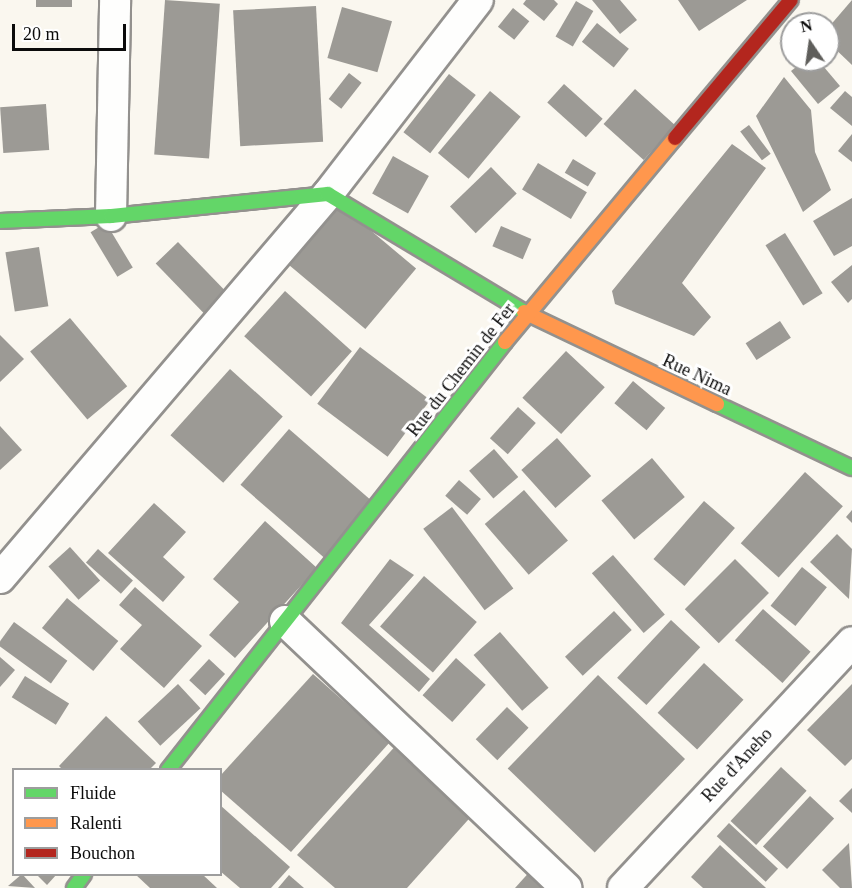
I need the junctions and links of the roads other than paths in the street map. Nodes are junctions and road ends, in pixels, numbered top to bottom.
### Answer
1 (115, 0) edge
2 (478, 0) edge
3 (791, 0) edge
4 (328, 194) junction
5 (111, 216) junction
6 (0, 221) edge
7 (527, 314) junction
8 (852, 468) edge
9 (0, 578) edge
10 (285, 621) junction
11 (852, 642) edge
12 (170, 768) edge
13 (566, 888) edge
14 (623, 888) edge

1 - 5 street
2 - 4 street
3 - 7 street, Rue du Chemin de Fer
4 - 5 street
4 - 7 street, Rue Nima
4 - 9 street
5 - 6 street
7 - 8 street, Rue Nima
7 - 10 street, Rue du Chemin de Fer
10 - 12 street, Rue du Chemin de Fer
10 - 13 street
11 - 14 street, Rue d'Aneho

